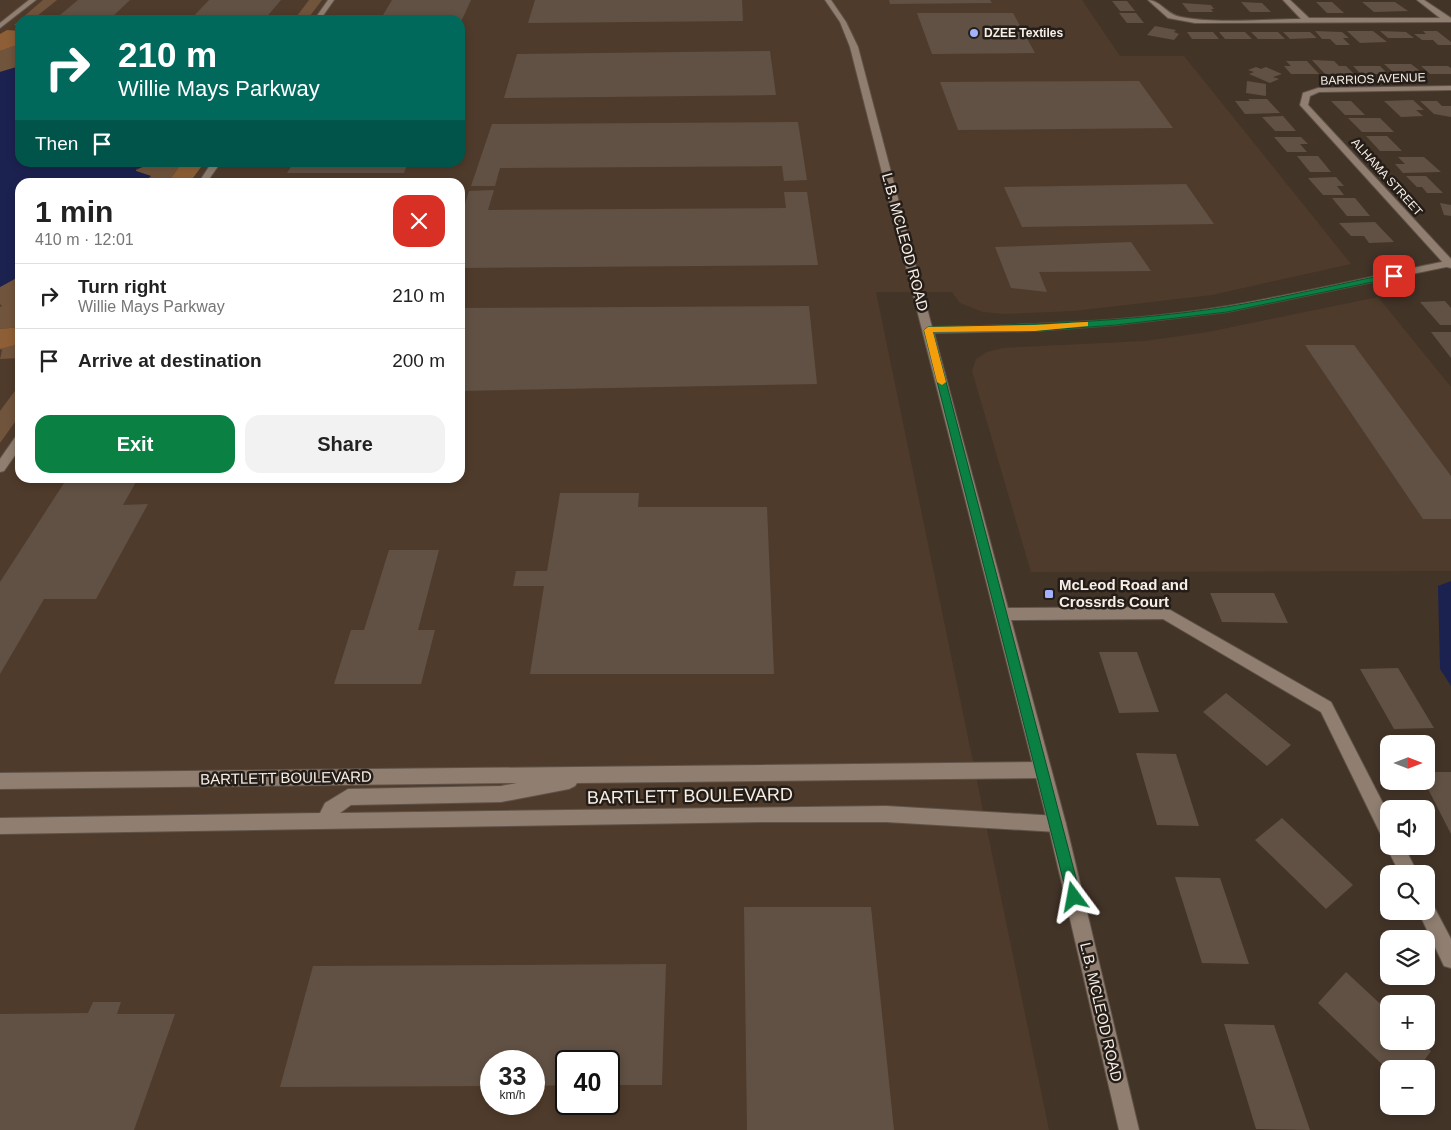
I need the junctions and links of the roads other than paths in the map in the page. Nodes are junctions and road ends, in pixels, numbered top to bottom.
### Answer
1 (34, 0) edge
2 (331, 0) edge
3 (828, 0) edge
4 (1151, 0) edge
5 (1286, 0) edge
6 (1420, 0) edge
7 (320, 15) edge
8 (1307, 20) junction
9 (1450, 21) edge
10 (0, 26) edge
11 (1451, 88) edge
12 (1304, 105) joint
13 (214, 167) edge
14 (206, 178) edge
15 (1451, 264) edge
16 (928, 330) junction
17 (15, 446) edge
18 (0, 468) edge
19 (1002, 614) junction
20 (1042, 770) junction
21 (602, 774) junction
22 (0, 781) edge
23 (1380, 815) edge
24 (324, 822) junction
25 (1057, 824) junction
26 (0, 826) edge
27 (1432, 920) edge
28 (1451, 959) edge
29 (1129, 1130) edge

1 - 10 street
2 - 7 street
3 - 16 street, L.B. MCLEOD ROAD
4 - 8 street
5 - 8 street
6 - 9 street
8 - 9 street
11 - 12 street, BARRIOS AVENUE
12 - 15 street, ALHAMA STREET
13 - 14 street
15 - 16 street
16 - 19 street, L.B. MCLEOD ROAD
17 - 18 street
19 - 20 street, L.B. MCLEOD ROAD
19 - 23 street
20 - 21 street, BARTLETT BOULEVARD
20 - 25 street, L.B. MCLEOD ROAD
21 - 22 street, BARTLETT BOULEVARD
21 - 24 street, BARTLETT BOULEVARD
24 - 25 street, BARTLETT BOULEVARD
24 - 26 street, BARTLETT BOULEVARD
25 - 29 street, L.B. MCLEOD ROAD
27 - 28 street

